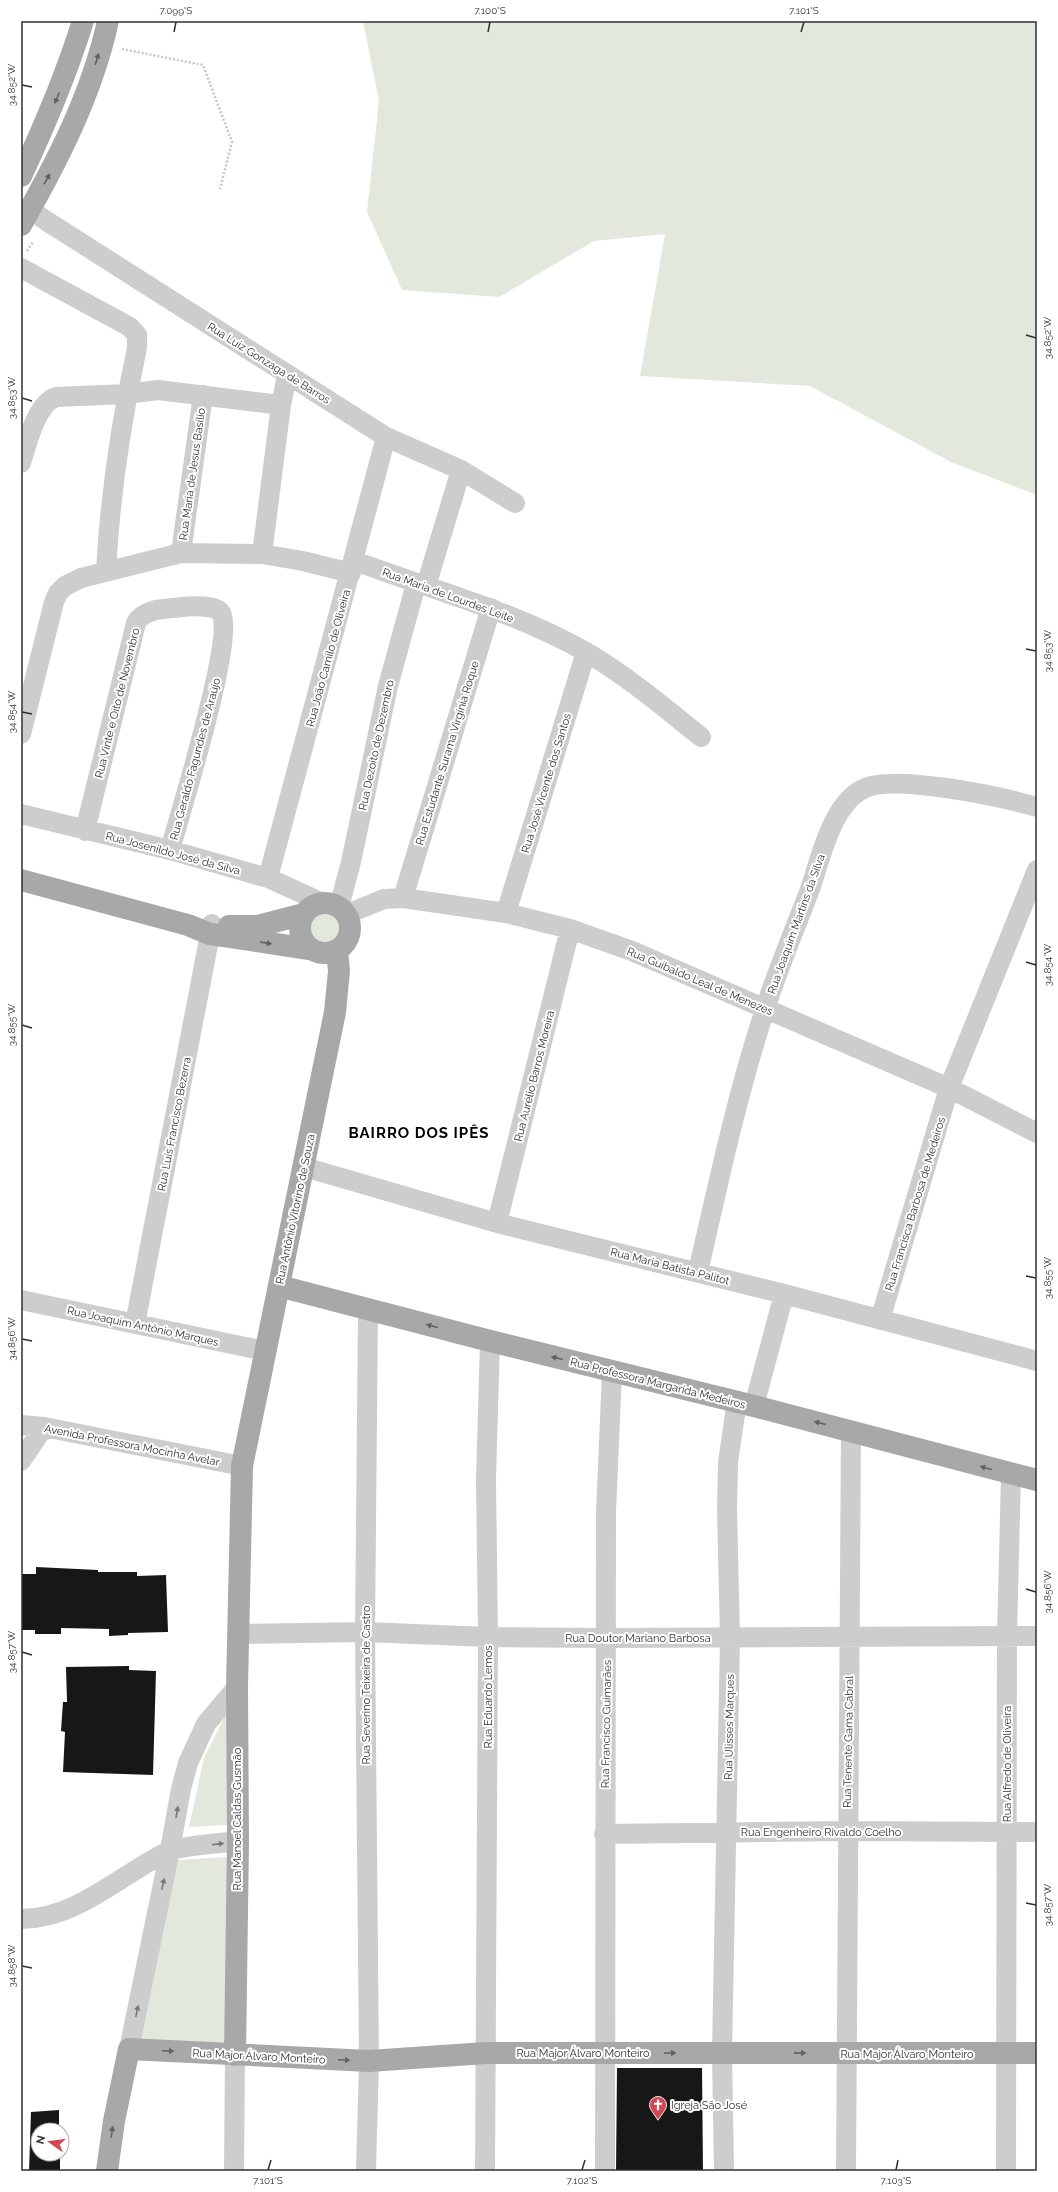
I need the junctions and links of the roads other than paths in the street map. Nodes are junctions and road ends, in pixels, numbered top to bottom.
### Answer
1 (83, 21) edge
2 (108, 21) edge
3 (21, 176) edge
4 (26, 217) edge
5 (21, 268) edge
6 (288, 376) junction
7 (126, 394) junction
8 (203, 395) junction
9 (281, 405) junction
10 (386, 437) junction
11 (21, 463) edge
12 (461, 470) junction
13 (516, 503) dead end
14 (181, 553) junction
15 (262, 554) junction
16 (353, 567) junction
17 (106, 571) junction
18 (421, 585) junction
19 (491, 608) junction
20 (586, 652) junction
21 (219, 667) joint
22 (21, 734) edge
23 (701, 737) dead end
24 (1037, 807) edge
25 (21, 814) edge
26 (85, 831) junction
27 (170, 850) junction
28 (1037, 870) edge
29 (268, 878) junction
30 (21, 880) edge
31 (403, 898) junction
32 (328, 909) junction
33 (506, 913) junction
34 (211, 929) junction
35 (570, 929) junction
36 (310, 949) junction
37 (337, 951) junction
38 (765, 1009) junction
39 (949, 1088) junction
40 (1037, 1133) edge
41 (304, 1167) junction
42 (497, 1223) junction
43 (698, 1272) junction
44 (279, 1286) junction
45 (784, 1294) junction
46 (21, 1300) edge
47 (368, 1309) junction
48 (880, 1320) junction
49 (135, 1324) junction
50 (490, 1341) junction
51 (265, 1351) junction
52 (1037, 1361) edge
53 (612, 1372) junction
54 (745, 1404) junction
55 (21, 1425) edge
56 (44, 1427) junction
57 (851, 1431) junction
58 (21, 1462) edge
59 (242, 1466) junction
60 (1011, 1474) junction
61 (1037, 1480) edge
62 (365, 1632) junction
63 (239, 1634) junction
64 (1007, 1635) junction
65 (1037, 1636) edge
66 (488, 1637) junction
67 (850, 1637) junction
68 (607, 1638) junction
69 (730, 1638) junction
70 (237, 1686) junction
71 (847, 1831) junction
72 (1007, 1832) junction
73 (1037, 1832) edge
74 (728, 1833) junction
75 (604, 1834) junction
76 (238, 1842) junction
77 (170, 1850) junction
78 (21, 1919) edge
79 (129, 2049) junction
80 (486, 2052) junction
81 (606, 2053) junction
82 (722, 2053) junction
83 (1006, 2053) junction
84 (1037, 2053) edge
85 (848, 2054) junction
86 (235, 2055) junction
87 (369, 2061) junction
88 (107, 2171) edge
89 (234, 2171) edge
90 (366, 2171) edge
91 (485, 2171) edge
92 (605, 2171) edge
93 (724, 2171) edge
94 (846, 2171) edge
95 (1006, 2171) edge

1 -> 3 main road
4 -> 2 main road
4 - 6 street, Rua Luiz Gonzaga de Barros
5 - 7 street
6 - 9 street
6 - 10 street, Rua Luiz Gonzaga de Barros
7 - 8 street
7 - 11 street
7 - 17 street
8 - 9 street
8 - 14 street, Rua Maria de Jesus Basílio
9 - 15 street
10 - 12 street, Rua Luiz Gonzaga de Barros
10 - 16 street, Rua João Camilo de Oliveira
12 - 13 street, Rua Luiz Gonzaga de Barros
12 - 18 street, Rua Dezoito de Dezembro
14 - 15 street, Rua Maria de Lourdes Leite
14 - 17 street, Rua Maria de Lourdes Leite
15 - 16 street, Rua Maria de Lourdes Leite
16 - 18 street, Rua Maria de Lourdes Leite
16 - 29 street, Rua João Camilo de Oliveira
17 - 22 street, Rua Maria de Lourdes Leite
18 - 19 street, Rua Maria de Lourdes Leite
18 - 32 street, Rua Dezoito de Dezembro
19 - 20 street, Rua Maria de Lourdes Leite
19 - 31 street, Rua Estudante Surama Virgínia Roque
20 - 23 street, Rua Maria de Lourdes Leite
20 - 33 street, Rua José Vicente dos Santos
21 - 26 street, Rua Vinte e Oito de Novembro
21 - 27 street, Rua Geraldo Fagundes de Araújo
24 - 38 street, Rua Joaquim Martins da Silva
25 - 26 street, Rua Josenildo José da Silva
26 - 27 street, Rua Josenildo José da Silva
27 - 29 street, Rua Josenildo José da Silva
28 - 39 street, Rua Francisca Barbosa de Medeiros
29 - 32 street, Rua Josenildo José da Silva
30 - 34 main road
31 - 32 street, Rua Guibaldo Leal de Menezes
31 - 33 street, Rua Guibaldo Leal de Menezes
32 - 34 main road
32 - 36 main road
32 - 37 main road
33 - 35 street, Rua Guibaldo Leal de Menezes
34 -> 36 main road
34 - 49 street, Rua Luís Francisco Bezerra
35 - 38 street, Rua Guibaldo Leal de Menezes
35 - 42 street, Rua Aurélio Barros Moreira
36 - 37 main road
37 - 41 main road, Rua Antônio Vitorino de Souza
38 - 39 street, Rua Guibaldo Leal de Menezes
38 - 43 street, Rua Joaquim Martins da Silva
39 - 40 street, Rua Guibaldo Leal de Menezes
39 - 48 street, Rua Francisca Barbosa de Medeiros
41 - 42 street, Rua Maria Batista Palitot
41 - 44 main road, Rua Antônio Vitorino de Souza
42 - 43 street, Rua Maria Batista Palitot
43 - 45 street, Rua Maria Batista Palitot
44 - 47 main road, Rua Professora Margarida Medeiros
44 - 51 main road, Rua Antônio Vitorino de Souza
45 - 48 street, Rua Maria Batista Palitot
45 - 54 street, Rua Ulisses Marques
46 - 49 street, Rua Joaquim Antônio Marques
50 -> 47 main road, Rua Professora Margarida Medeiros
47 - 62 street, Rua Severino Teixeira de Castro
48 - 52 street, Rua Maria Batista Palitot
49 - 51 street, Rua Joaquim Antônio Marques
53 -> 50 main road, Rua Professora Margarida Medeiros
50 - 66 street, Rua Eduardo Lemos
51 - 59 main road, Rua Antônio Vitorino de Souza
53 - 54 main road, Rua Professora Margarida Medeiros
53 - 68 street, Rua Francisco Guimarães
57 -> 54 main road, Rua Professora Margarida Medeiros
54 - 69 street, Rua Ulisses Marques
55 - 56 street, Avenida Professora Mocinha Avelar
56 - 58 street
56 - 59 street, Avenida Professora Mocinha Avelar
60 -> 57 main road, Rua Professora Margarida Medeiros
57 - 67 street, Rua Tenente Gama Cabral
59 - 63 main road, Rua Manoel Caldas Gusmão
60 - 61 main road, Rua Professora Margarida Medeiros
60 - 64 street, Rua Alfredo de Oliveira
62 - 63 street, Rua Doutor Mariano Barbosa
62 - 66 street, Rua Doutor Mariano Barbosa
62 - 87 street, Rua Severino Teixeira de Castro
63 - 70 main road, Rua Manoel Caldas Gusmão
64 - 65 street, Rua Doutor Mariano Barbosa
64 - 67 street, Rua Doutor Mariano Barbosa
64 - 72 street, Rua Alfredo de Oliveira
66 - 68 street, Rua Doutor Mariano Barbosa
66 - 80 street, Rua Eduardo Lemos
67 - 69 street, Rua Doutor Mariano Barbosa
67 - 71 street, Rua Tenente Gama Cabral
68 - 69 street, Rua Doutor Mariano Barbosa
68 - 75 street, Rua Francisco Guimarães
69 - 74 street, Rua Ulisses Marques
70 - 76 main road, Rua Manoel Caldas Gusmão
77 -> 70 street
71 - 72 street, Rua Engenheiro Rivaldo Coelho
71 - 74 street, Rua Engenheiro Rivaldo Coelho
71 - 85 street, Rua Tenente Gama Cabral
72 - 73 street, Rua Engenheiro Rivaldo Coelho
72 - 83 street, Rua Alfredo de Oliveira
74 - 75 street, Rua Engenheiro Rivaldo Coelho
74 - 82 street, Rua Ulisses Marques
75 - 81 street, Rua Francisco Guimarães
77 -> 76 street
76 - 86 main road, Rua Manoel Caldas Gusmão
77 - 78 street
79 -> 77 street
79 -> 86 main road, Rua Major Álvaro Monteiro
88 -> 79 main road
80 - 81 main road, Rua Major Álvaro Monteiro
80 - 87 main road, Rua Major Álvaro Monteiro
80 - 91 street, Rua Eduardo Lemos
81 -> 82 main road, Rua Major Álvaro Monteiro
81 - 92 street, Rua Francisco Guimarães
82 -> 85 main road, Rua Major Álvaro Monteiro
82 - 93 street, Rua Ulisses Marques
83 - 84 main road, Rua Major Álvaro Monteiro
83 - 85 main road, Rua Major Álvaro Monteiro
83 - 95 street, Rua Alfredo de Oliveira
85 - 94 street, Rua Tenente Gama Cabral
86 -> 87 main road, Rua Major Álvaro Monteiro
86 - 89 street, Rua Manoel Caldas Gusmão
87 - 90 street, Rua Severino Teixeira de Castro

